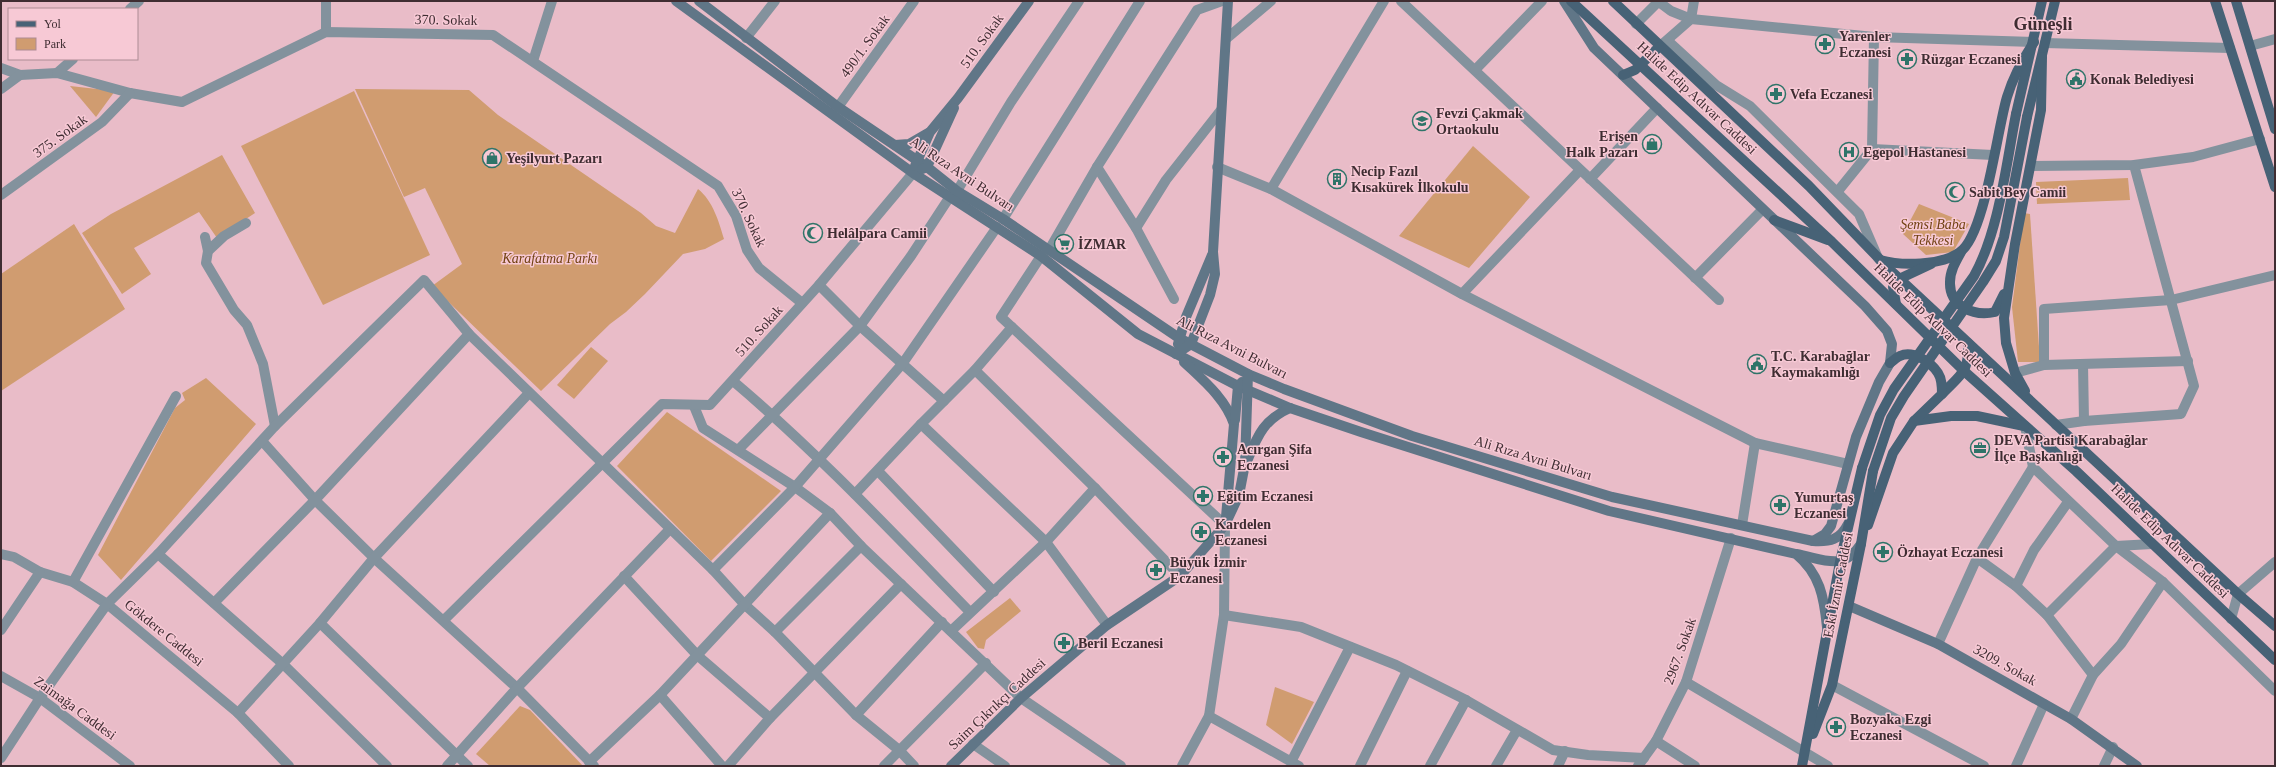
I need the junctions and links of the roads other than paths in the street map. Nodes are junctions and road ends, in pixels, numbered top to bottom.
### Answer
1 (139, 1) edge
2 (326, 1) edge
3 (552, 1) edge
4 (676, 1) edge
5 (699, 1) edge
6 (775, 1) edge
7 (914, 1) edge
8 (1029, 1) edge
9 (1079, 1) edge
10 (1140, 1) edge
11 (1222, 1) edge
12 (1228, 1) edge
13 (1272, 1) edge
14 (1384, 1) edge
15 (1401, 1) edge
16 (1542, 1) edge
17 (1564, 1) edge
18 (1571, 1) edge
19 (1613, 1) edge
20 (1659, 1) edge
21 (1694, 1) edge
22 (2042, 1) edge
23 (2055, 1) edge
24 (2215, 1) edge
25 (2236, 1) edge
26 (131, 8) edge
27 (1691, 19) junction
28 (1636, 24) junction
29 (326, 32) junction
30 (1874, 37) junction
31 (746, 38) junction
32 (1226, 39) junction
33 (2275, 39) edge
34 (2034, 42) junction
35 (2045, 43) junction
36 (1664, 44) junction
37 (2250, 46) junction
38 (2230, 48) junction
39 (2042, 57) junction
40 (72, 60) edge
41 (533, 61) junction
42 (1641, 65) junction
43 (1, 68) edge
44 (1475, 70) junction
45 (57, 73) junction
46 (20, 75) junction
47 (1623, 75) junction
48 (1, 89) edge
49 (130, 92) junction
50 (958, 98) junction
51 (838, 107) junction
52 (1657, 108) junction
53 (1221, 110) junction
54 (2273, 114) edge
55 (2275, 128) edge
56 (930, 132) junction
57 (2260, 139) junction
58 (895, 145) junction
59 (1872, 149) junction
60 (1993, 155) junction
61 (916, 160) junction
62 (2134, 165) junction
63 (2031, 166) junction
64 (927, 167) junction
65 (1097, 167) junction
66 (1218, 168) junction
67 (1580, 170) junction
68 (913, 173) junction
69 (1590, 179) junction
70 (2275, 187) edge
71 (1271, 189) junction
72 (957, 190) junction
73 (1838, 191) junction
74 (1, 195) edge
75 (949, 198) junction
76 (1762, 210) junction
77 (1774, 220) junction
78 (246, 223) dead end
79 (1000, 223) junction
80 (1136, 228) junction
81 (205, 238) dead end
82 (1832, 242) junction
83 (208, 251) junction
84 (1213, 252) junction
85 (1960, 252) junction
86 (1045, 253) junction
87 (1878, 259) junction
88 (1939, 262) junction
89 (2275, 275) edge
90 (1695, 278) junction
91 (1899, 279) junction
92 (2010, 281) junction
93 (819, 285) junction
94 (1462, 294) junction
95 (1174, 299) dead end
96 (1719, 300) dead end
97 (2171, 300) junction
98 (802, 304) junction
99 (1896, 304) junction
100 (860, 326) junction
101 (1012, 327) junction
102 (469, 334) junction
103 (1179, 338) junction
104 (1968, 343) junction
105 (1191, 344) junction
106 (1176, 354) junction
107 (2188, 361) junction
108 (903, 363) junction
109 (1890, 363) junction
110 (2083, 364) junction
111 (2044, 365) junction
112 (975, 370) junction
113 (1964, 371) junction
114 (1248, 374) junction
115 (2015, 374) junction
116 (733, 381) junction
117 (1238, 386) junction
118 (1248, 391) junction
119 (529, 393) junction
120 (1942, 394) junction
121 (176, 396) dead end
122 (2028, 398) junction
123 (944, 401) junction
124 (694, 406) junction
125 (1290, 408) junction
126 (772, 414) junction
127 (1914, 421) junction
128 (2084, 421) junction
129 (922, 424) junction
130 (1234, 424) junction
131 (2056, 425) junction
132 (275, 426) junction
133 (2024, 426) junction
134 (263, 442) junction
135 (1755, 444) junction
136 (739, 450) junction
137 (819, 460) junction
138 (602, 461) junction
139 (1245, 464) junction
140 (1848, 464) junction
141 (2033, 467) junction
142 (878, 471) junction
143 (795, 487) junction
144 (1095, 488) junction
145 (855, 494) junction
146 (315, 500) junction
147 (2068, 502) junction
148 (830, 513) junction
149 (1849, 522) junction
150 (1225, 525) junction
151 (1742, 525) junction
152 (670, 529) junction
153 (1731, 538) junction
154 (1813, 541) junction
155 (1046, 542) junction
156 (1861, 544) junction
157 (2152, 544) junction
158 (861, 546) junction
159 (2116, 546) junction
160 (1, 554) edge
161 (158, 554) junction
162 (1796, 554) junction
163 (374, 558) junction
164 (1977, 558) junction
165 (1840, 562) junction
166 (2275, 562) edge
167 (713, 570) junction
168 (40, 572) junction
169 (624, 576) junction
170 (1180, 576) junction
171 (73, 582) junction
172 (2163, 582) junction
173 (901, 584) junction
174 (2016, 586) junction
175 (994, 592) junction
176 (2238, 594) junction
177 (214, 603) junction
178 (107, 604) junction
179 (744, 604) junction
180 (1849, 606) junction
181 (970, 612) junction
182 (1224, 615) junction
183 (2046, 615) junction
184 (2231, 619) junction
185 (444, 620) junction
186 (942, 622) junction
187 (320, 623) junction
188 (1107, 625) junction
189 (2275, 626) edge
190 (1, 630) edge
191 (1827, 630) junction
192 (951, 631) junction
193 (775, 632) junction
194 (1938, 644) junction
195 (1350, 647) junction
196 (697, 655) junction
197 (2275, 660) edge
198 (986, 663) junction
199 (283, 664) junction
200 (1407, 671) junction
201 (816, 672) junction
202 (2093, 675) junction
203 (1, 676) edge
204 (1686, 682) junction
205 (1832, 684) junction
206 (517, 688) junction
207 (2275, 691) edge
208 (660, 695) junction
209 (40, 698) junction
210 (1021, 698) junction
211 (1466, 700) junction
212 (2044, 704) junction
213 (238, 712) junction
214 (856, 715) junction
215 (1209, 716) junction
216 (770, 718) junction
217 (2070, 718) junction
218 (1517, 730) junction
219 (1656, 741) junction
220 (973, 744) junction
221 (2112, 747) junction
222 (899, 750) junction
223 (1564, 751) junction
224 (1805, 754) junction
225 (456, 755) junction
226 (1, 758) edge
227 (1641, 762) edge
228 (591, 764) edge
229 (1295, 764) edge
230 (1186, 765) edge
231 (130, 766) edge
232 (289, 766) edge
233 (387, 766) edge
234 (447, 766) edge
235 (468, 766) edge
236 (722, 766) edge
237 (728, 766) edge
238 (884, 766) edge
239 (914, 766) edge
240 (951, 766) edge
241 (1004, 766) edge
242 (1121, 766) edge
243 (1360, 766) edge
244 (1430, 766) edge
245 (1496, 766) edge
246 (1558, 766) edge
247 (1695, 766) edge
248 (1802, 766) edge
249 (1828, 766) edge
250 (1984, 766) edge
251 (2016, 766) edge
252 (2104, 766) edge
253 (2137, 766) edge

1 - 26 street
2 - 29 street
3 - 41 street
4 - 68 main road, Ali Rıza Avni Bulvarı
5 - 31 main road, Ali Rıza Avni Bulvarı
6 - 31 street
7 - 51 street, 490/1. Sokak
8 - 50 main road, 510. Sokak
9 - 72 street
10 - 79 street
11 - 65 street
12 - 32 main road
13 - 32 street
14 - 71 street
15 - 44 street
16 - 44 street
17 - 47 main road
18 - 42 main road, Halide Edip Adıvar Caddesi
19 - 28 main road, Halide Edip Adıvar Caddesi
20 - 27 street
20 - 28 street
21 - 27 street
22 - 34 main road, Eski İzmir Caddesi
23 - 35 main road, Eski İzmir Caddesi
24 - 38 main road
25 - 37 main road
27 - 30 street
27 - 36 street
28 - 36 main road, Halide Edip Adıvar Caddesi
29 - 41 street, 370. Sokak
29 - 49 street, 370. Sokak
30 - 34 street
30 - 59 street
31 - 51 main road, Ali Rıza Avni Bulvarı
32 - 53 main road
33 - 37 street
34 - 60 main road
34 - 149 main road, Eski İzmir Caddesi, bridge
35 - 38 street
35 - 39 main road, Eski İzmir Caddesi
36 - 42 main road
36 - 73 street
36 - 87 main road, Halide Edip Adıvar Caddesi
37 - 54 main road
38 - 57 main road
39 - 63 main road
39 - 156 main road, Eski İzmir Caddesi, bridge
40 - 45 street
41 - 98 street, 370. Sokak
42 - 47 main road
42 - 82 main road, Halide Edip Adıvar Caddesi
43 - 46 street, 370. Sokak
44 - 67 street
45 - 46 street, 370. Sokak
45 - 49 street, 370. Sokak
46 - 48 street
47 - 52 main road
49 - 74 street, 375. Sokak
50 - 56 main road, 510. Sokak
50 - 64 main road, 510. Sokak
51 - 58 main road, Ali Rıza Avni Bulvarı
52 - 69 street
52 - 76 main road
53 - 66 main road
53 - 80 street
54 - 55 main road
56 - 58 main road
56 - 61 main road, 510. Sokak
57 - 62 street
57 - 70 main road
58 - 61 main road, Ali Rıza Avni Bulvarı
59 - 60 street
59 - 73 street
60 - 85 main road
61 - 64 main road, Ali Rıza Avni Bulvarı
61 - 68 main road, 510. Sokak
62 - 63 street
62 - 97 street
63 - 92 main road
64 - 68 main road
64 - 72 main road, Ali Rıza Avni Bulvarı
65 - 80 street
65 - 86 street
66 - 71 street
66 - 84 main road
67 - 69 street
67 - 94 street
68 - 75 main road, Ali Rıza Avni Bulvarı
68 - 93 street, 510. Sokak
69 - 90 street
71 - 94 street
72 - 79 main road, Ali Rıza Avni Bulvarı
73 - 87 street
75 - 79 main road, Ali Rıza Avni Bulvarı
75 - 100 street
76 - 77 main road
76 - 90 street
77 - 82 main road
77 - 109 main road
78 - 83 street
79 - 86 main road, Ali Rıza Avni Bulvarı
79 - 108 street
80 - 95 street
81 - 83 street
82 - 99 main road, Halide Edip Adıvar Caddesi
83 - 132 street
84 - 103 main road
84 - 105 main road
85 - 88 main road
85 - 92 main road
86 - 101 street
86 - 103 main road, Ali Rıza Avni Bulvarı
86 - 106 main road, Ali Rıza Avni Bulvarı
87 - 88 main road
87 - 91 main road, Halide Edip Adıvar Caddesi
88 - 91 main road
89 - 97 street
90 - 96 street
91 - 99 main road
91 - 104 main road, Halide Edip Adıvar Caddesi
92 - 115 main road
93 - 98 street, 510. Sokak
93 - 100 street
94 - 135 street
97 - 107 street
97 - 111 street
98 - 116 street, 510. Sokak
99 - 113 main road, Halide Edip Adıvar Caddesi
100 - 108 street
100 - 126 street
101 - 112 street
101 - 150 street
102 - 119 street
102 - 132 street
102 - 146 street
103 - 105 main road, Ali Rıza Avni Bulvarı
103 - 106 main road
104 - 113 main road
104 - 122 main road, Halide Edip Adıvar Caddesi
105 - 106 main road
105 - 114 main road, Ali Rıza Avni Bulvarı
106 - 117 main road, Ali Rıza Avni Bulvarı
106 - 130 main road
107 - 110 street
107 - 128 street
108 - 123 street
108 - 137 street
109 - 120 main road
109 - 140 main road
110 - 111 street
110 - 128 street
111 - 115 street
112 - 123 street
112 - 144 street
113 - 120 main road
113 - 133 main road, Halide Edip Adıvar Caddesi
114 - 117 main road
114 - 118 main road, Saim Çıkrıkçı Caddesi
114 - 151 main road, Ali Rıza Avni Bulvarı
115 - 122 main road
116 - 124 street, 510. Sokak
116 - 126 street
117 - 118 main road, Ali Rıza Avni Bulvarı
117 - 130 main road
118 - 125 main road, Ali Rıza Avni Bulvarı
118 - 139 main road, Saim Çıkrıkçı Caddesi
119 - 138 street
119 - 163 street
120 - 127 main road
121 - 171 street
122 - 131 main road, Halide Edip Adıvar Caddesi
123 - 129 street
124 - 136 street
124 - 138 street, 510. Sokak
125 - 139 main road
125 - 153 main road, Ali Rıza Avni Bulvarı
126 - 136 street
126 - 137 street
127 - 133 main road
127 - 156 main road
128 - 131 street
129 - 142 street
129 - 155 street
130 - 150 main road
131 - 176 main road, Halide Edip Adıvar Caddesi
132 - 134 street
133 - 141 street
133 - 157 main road, Halide Edip Adıvar Caddesi
134 - 146 street
134 - 161 street
135 - 140 street
135 - 151 street
136 - 143 street
137 - 143 street
137 - 145 street
138 - 152 street
138 - 185 street, 510. Sokak
139 - 150 main road, Saim Çıkrıkçı Caddesi
140 - 154 main road
141 - 147 street
141 - 164 street
142 - 145 street
142 - 175 street
143 - 148 street
143 - 167 street
144 - 155 street
144 - 170 street
145 - 181 street
146 - 163 street
146 - 177 street
147 - 159 street
147 - 174 street
148 - 158 street
148 - 179 street
149 - 154 main road, Ali Rıza Avni Bulvarı
149 - 165 main road, Eski İzmir Caddesi
150 - 170 main road, Saim Çıkrıkçı Caddesi
150 - 182 street
151 - 154 main road, Ali Rıza Avni Bulvarı
152 - 167 street
152 - 169 street
153 - 162 main road, Ali Rıza Avni Bulvarı
153 - 204 street, 2967. Sokak
155 - 175 street
155 - 188 street
156 - 165 main road
156 - 180 main road, Eski İzmir Caddesi
157 - 159 street
157 - 184 main road, Halide Edip Adıvar Caddesi
158 - 173 street
158 - 193 street
159 - 172 street
159 - 183 street
160 - 168 street, Gökdere Caddesi
161 - 177 street
161 - 178 street
162 - 165 main road, Ali Rıza Avni Bulvarı
162 - 191 main road
163 - 185 street
163 - 187 street
164 - 174 street
164 - 194 street
165 - 191 main road, Eski İzmir Caddesi
166 - 176 street
167 - 179 street
168 - 171 street, Gökdere Caddesi
168 - 190 street
169 - 196 street
169 - 206 street
170 - 188 main road, Saim Çıkrıkçı Caddesi
171 - 178 street, Gökdere Caddesi
172 - 202 street
172 - 207 street
173 - 186 street
173 - 201 street
174 - 183 street
175 - 181 street
176 - 184 street
176 - 189 main road, Halide Edip Adıvar Caddesi
177 - 199 street
178 - 209 street
178 - 213 street, Gökdere Caddesi
179 - 193 street
179 - 196 street
180 - 194 main road, 3209. Sokak
180 - 205 main road, Eski İzmir Caddesi
181 - 192 street
182 - 195 street
182 - 215 street
183 - 202 street
184 - 197 main road, Halide Edip Adıvar Caddesi
185 - 206 street
186 - 192 street
186 - 214 street
187 - 199 street
187 - 225 street
188 - 210 main road, Saim Çıkrıkçı Caddesi
191 - 224 main road, Eski İzmir Caddesi
192 - 198 street
193 - 201 street
194 - 212 main road, 3209. Sokak
195 - 200 street
195 - 229 street
196 - 208 street
196 - 216 street
198 - 210 street
198 - 222 street
199 - 213 street
199 - 233 street
200 - 211 street
200 - 243 street
201 - 214 street
201 - 216 street
202 - 217 street
203 - 209 street, Zaimağa Caddesi
204 - 219 street, 2967. Sokak
204 - 224 street
205 - 224 main road, Eski İzmir Caddesi
205 - 250 street
206 - 225 street
206 - 228 street
208 - 228 street
208 - 236 street
209 - 226 street
209 - 231 street, Zaimağa Caddesi
210 - 220 main road, Saim Çıkrıkçı Caddesi
210 - 242 street
211 - 218 street
211 - 244 street
212 - 217 main road, 3209. Sokak
212 - 251 street
213 - 232 street, Gökdere Caddesi
214 - 222 street
215 - 229 street
215 - 230 street
216 - 237 street
217 - 221 main road, 3209. Sokak
218 - 223 street
218 - 245 street
219 - 227 street, 2967. Sokak
219 - 247 street
220 - 240 main road, Saim Çıkrıkçı Caddesi
220 - 241 street
221 - 252 street
221 - 253 main road, 3209. Sokak
222 - 238 street
222 - 239 street
223 - 227 street
223 - 246 street
224 - 248 main road, Eski İzmir Caddesi
224 - 249 street
225 - 234 street
225 - 235 street

